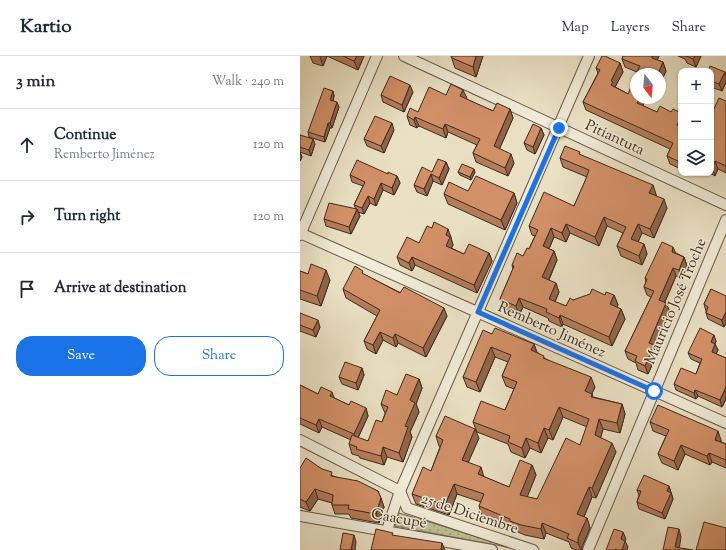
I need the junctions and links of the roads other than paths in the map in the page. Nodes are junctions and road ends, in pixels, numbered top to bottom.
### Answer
1 (377, 56) edge
2 (404, 56) edge
3 (589, 56) edge
4 (559, 128) junction
5 (726, 205) edge
6 (726, 220) edge
7 (300, 234) edge
8 (478, 312) junction
9 (654, 391) junction
10 (726, 423) edge
11 (300, 440) edge
12 (400, 491) junction
13 (300, 516) edge
14 (387, 530) junction
15 (492, 550) edge
16 (533, 550) edge
17 (588, 550) edge

1 - 7 street
2 - 4 street, Pitiantuta
3 - 4 street
4 - 5 street, Pitiantuta
4 - 8 street
6 - 9 street, Mauricio José Troche
7 - 8 street, Remberto Jiménez
8 - 9 street, Remberto Jiménez
8 - 12 street
9 - 10 street, Remberto Jiménez
9 - 17 street, Mauricio José Troche
11 - 12 street
12 - 14 street
12 - 16 street, 25 de Diciembre
13 - 14 street, Caacupé
14 - 15 street, Caacupé

